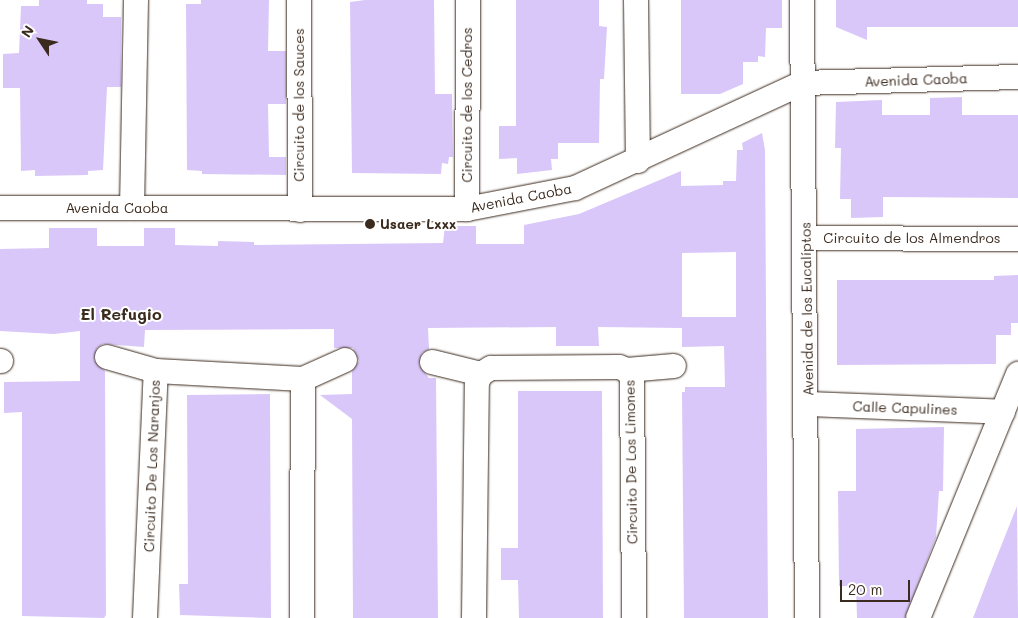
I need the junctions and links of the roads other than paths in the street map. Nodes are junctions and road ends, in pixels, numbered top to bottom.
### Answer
1 (136, 0) edge
2 (299, 0) edge
3 (468, 0) edge
4 (636, 0) edge
5 (802, 0) edge
6 (1018, 77) edge
7 (802, 83) junction
8 (638, 161) junction
9 (0, 208) edge
10 (132, 208) junction
11 (467, 209) junction
12 (300, 210) junction
13 (806, 238) junction
14 (1018, 239) edge
15 (107, 357) dead end
16 (345, 360) dead end
17 (432, 362) dead end
18 (674, 366) dead end
19 (627, 370) junction
20 (156, 371) junction
21 (481, 374) junction
22 (1018, 374) edge
23 (303, 379) junction
24 (808, 404) junction
25 (1002, 412) junction
26 (145, 618) edge
27 (302, 618) edge
28 (474, 618) edge
29 (634, 618) edge
30 (807, 618) edge
31 (918, 618) edge

1 - 10 street
2 - 12 street, Circuito de los Sauces
3 - 11 street, Circuito de los Cedros
4 - 8 street
5 - 7 street, Avenida de los Eucalíptos
6 - 7 street, Avenida Caoba
7 - 8 street, Avenida Caoba
7 - 13 street, Avenida de los Eucalíptos
8 - 11 street, Avenida Caoba
9 - 10 street, Avenida Caoba
10 - 12 street, Avenida Caoba
11 - 12 street, Avenida Caoba
13 - 14 street, Circuito de los Almendros
13 - 24 street, Avenida de los Eucalíptos
15 - 20 street
16 - 23 street
17 - 21 street
18 - 19 street
19 - 21 street, Circuito De Los Limones
19 - 29 street, Circuito De Los Limones
20 - 23 street, Circuito De Los Naranjos
20 - 26 street, Circuito De Los Naranjos
21 - 28 street
22 - 25 street
23 - 27 street
24 - 25 street, Calle Capulines
24 - 30 street, Avenida de los Eucalíptos
25 - 31 street

